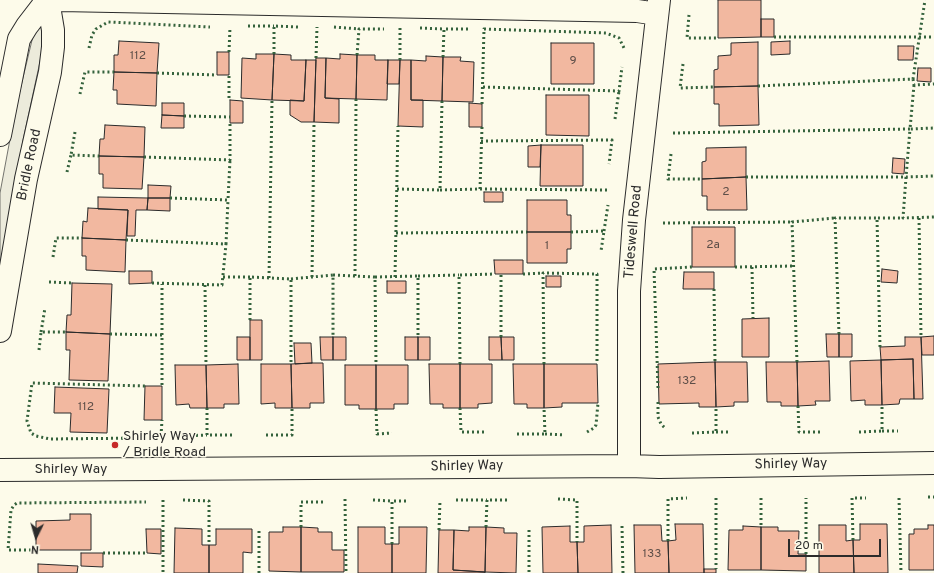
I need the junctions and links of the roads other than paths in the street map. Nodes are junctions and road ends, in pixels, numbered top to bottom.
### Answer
1 (48, 0) edge
2 (60, 0) edge
3 (158, 1) edge
4 (658, 7) edge
5 (0, 135) edge
6 (0, 331) edge
7 (934, 463) edge
8 (629, 466) junction
9 (0, 470) edge

1 - 5 street, Bridle Road
1 - 6 street, Bridle Road
2 - 3 street
3 - 4 street
4 - 8 street, Tideswell Road
7 - 8 street, Shirley Way
8 - 9 street, Shirley Way

